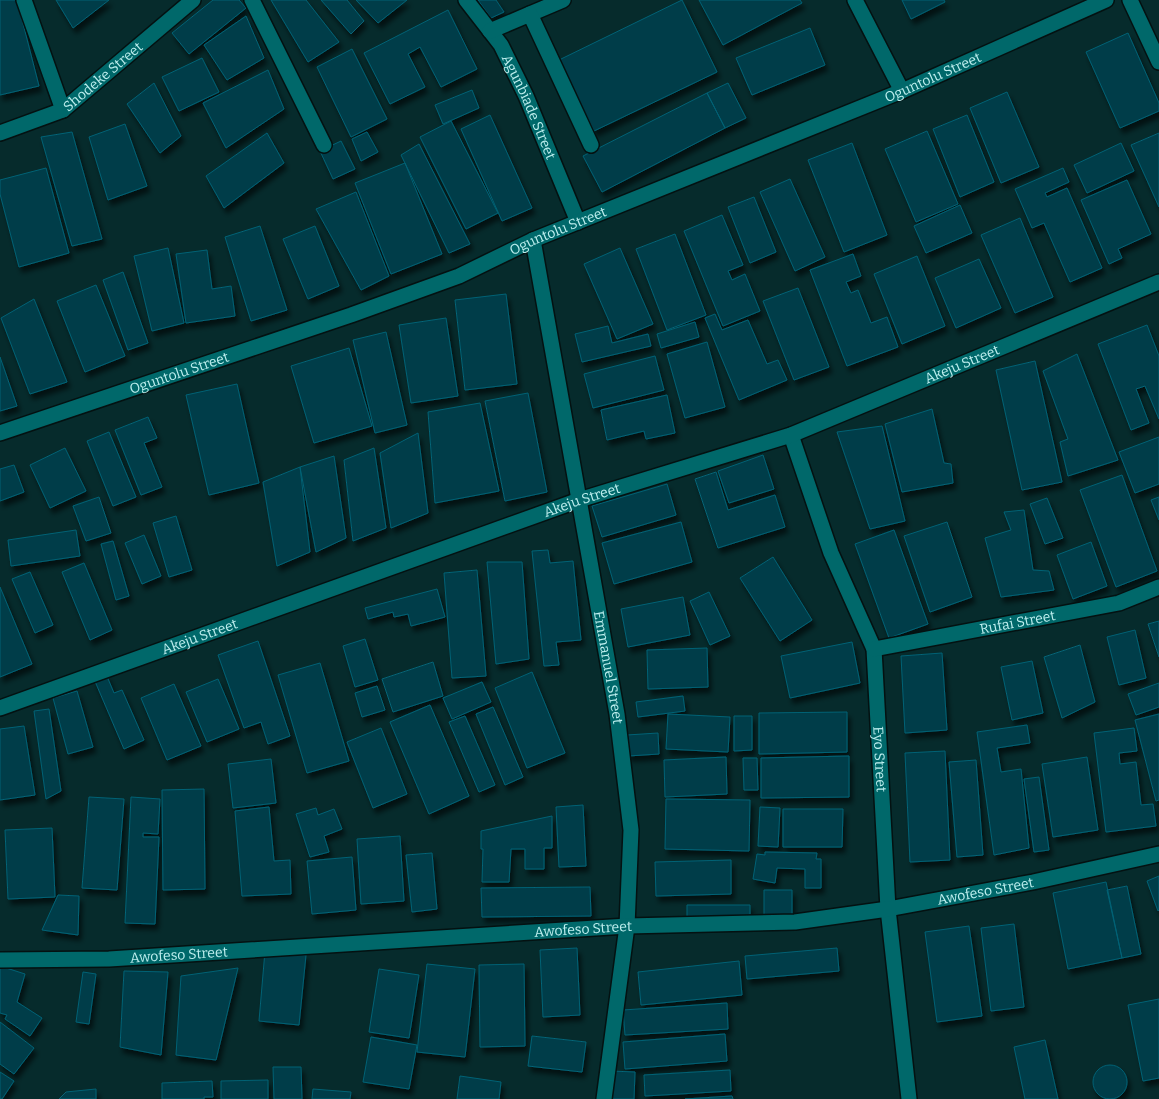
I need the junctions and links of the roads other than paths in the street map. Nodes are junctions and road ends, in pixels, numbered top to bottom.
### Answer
1 (24, 0) edge
2 (193, 0) edge
3 (252, 0) edge
4 (466, 0) edge
5 (563, 0) edge
6 (855, 0) edge
7 (1106, 0) edge
8 (1130, 0) edge
9 (530, 14) junction
10 (490, 31) junction
11 (1159, 62) edge
12 (902, 91) junction
13 (63, 110) junction
14 (0, 133) edge
15 (324, 145) dead end
16 (590, 145) dead end
17 (578, 222) junction
18 (534, 240) junction
19 (1159, 282) edge
20 (0, 433) edge
21 (791, 435) junction
22 (579, 500) junction
23 (1159, 588) edge
24 (874, 649) junction
25 (0, 708) edge
26 (1159, 854) edge
27 (888, 909) junction
28 (627, 926) junction
29 (0, 960) edge
30 (604, 1099) edge
31 (909, 1099) edge

1 - 13 street
2 - 13 street, Shodeke Street
3 - 15 street
4 - 10 street, Agunbiade Street
5 - 9 street
6 - 12 street
7 - 12 street, Oguntolu Street
8 - 11 street
9 - 10 street
9 - 16 street
10 - 17 street, Agunbiade Street
12 - 17 street, Oguntolu Street
13 - 14 street, Shodeke Street
17 - 18 street, Oguntolu Street
18 - 20 street, Oguntolu Street
18 - 22 street, Emmanuel Street
19 - 21 street, Akeju Street
21 - 22 street, Akeju Street
21 - 24 street, Eyo Street
22 - 25 street, Akeju Street
22 - 28 street, Emmanuel Street
23 - 24 street, Rufai Street
24 - 27 street, Eyo Street
26 - 27 street, Awofeso Street
27 - 28 street, Awofeso Street
27 - 31 street, Eyo Street
28 - 29 street, Awofeso Street
28 - 30 street, Emmanuel Street

